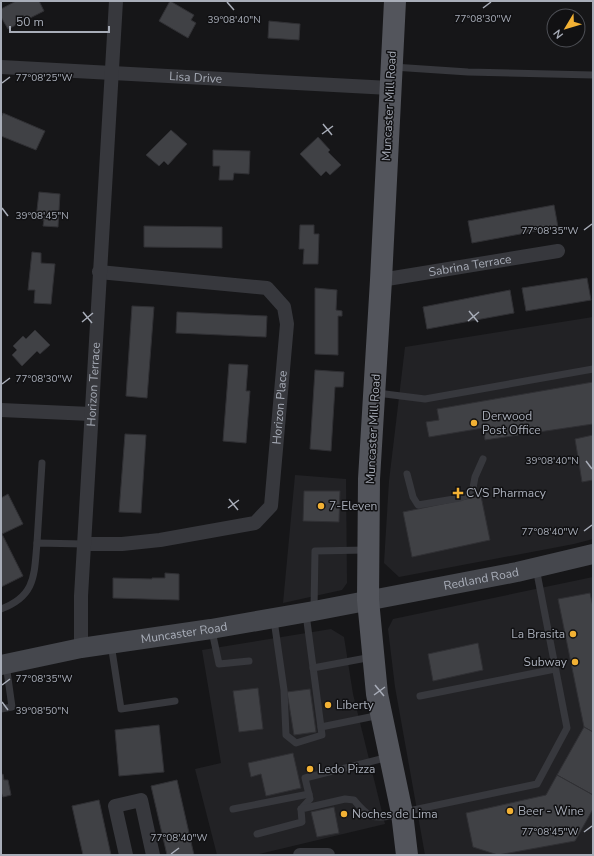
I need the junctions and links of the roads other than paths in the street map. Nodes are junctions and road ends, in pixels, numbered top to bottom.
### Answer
1 (116, 1) edge
2 (395, 1) edge
3 (1, 67) edge
4 (391, 67) junction
5 (112, 73) junction
6 (593, 75) edge
7 (390, 88) junction
8 (558, 251) dead end
9 (99, 272) junction
10 (382, 280) junction
11 (593, 369) edge
12 (375, 392) junction
13 (1, 410) edge
14 (91, 414) junction
15 (483, 460) dead end
16 (42, 463) dead end
17 (407, 474) dead end
18 (37, 543) junction
19 (84, 544) junction
20 (369, 550) junction
21 (593, 554) edge
22 (536, 568) junction
23 (368, 600) junction
24 (1, 609) edge
25 (310, 611) junction
26 (274, 618) junction
27 (211, 629) junction
28 (111, 644) junction
29 (82, 648) junction
30 (374, 657) junction
31 (249, 661) dead end
32 (3, 665) edge
33 (313, 668) junction
34 (555, 669) junction
35 (420, 696) dead end
36 (175, 701) dead end
37 (1, 710) edge
38 (382, 714) junction
39 (321, 726) junction
40 (390, 757) junction
41 (308, 794) junction
42 (233, 809) dead end
43 (300, 810) junction
44 (402, 814) junction
45 (256, 834) dead end
46 (126, 855) edge
47 (153, 855) edge
48 (300, 855) edge
49 (328, 855) edge
50 (407, 855) edge

1 - 5 street, Horizon Terrace
2 - 4 main road, Muncaster Mill Road
3 - 5 street, Lisa Drive
4 - 6 lane
4 - 7 main road, Muncaster Mill Road
5 - 7 street, Lisa Drive
5 - 9 street, Horizon Terrace
7 - 10 main road, Muncaster Mill Road
8 - 10 street, Sabrina Terrace
9 - 14 street, Horizon Terrace
9 - 19 street, Horizon Place
10 - 12 main road, Muncaster Mill Road
11 - 12 lane
12 - 20 main road, Muncaster Mill Road
13 - 14 street
14 - 19 street, Horizon Terrace
15 - 17 lane
16 - 18 lane
18 - 19 lane
18 - 24 lane
19 - 29 street, Horizon Terrace
20 - 23 main road, Muncaster Mill Road
20 - 25 lane
21 - 22 street, Redland Road
22 - 23 street, Redland Road
22 - 34 lane
23 - 25 street, Muncaster Road
23 - 30 main road, Muncaster Mill Road
25 - 26 street, Muncaster Road
25 - 33 lane
26 - 27 street, Muncaster Road
26 - 39 lane
27 - 28 street, Muncaster Road
27 - 31 lane
28 - 29 street, Muncaster Road
28 - 36 lane
29 - 32 street, Muncaster Road
30 - 33 lane
30 - 38 main road, Muncaster Mill Road
32 - 37 lane
33 - 39 lane
34 - 35 lane
34 - 44 lane
38 - 39 lane
38 - 40 main road, Muncaster Mill Road
40 - 41 lane
40 - 44 main road, Muncaster Mill Road
41 - 42 lane
41 - 43 lane
43 - 44 lane
43 - 45 lane
44 - 50 main road, Muncaster Mill Road
46 - 47 street
48 - 49 street

